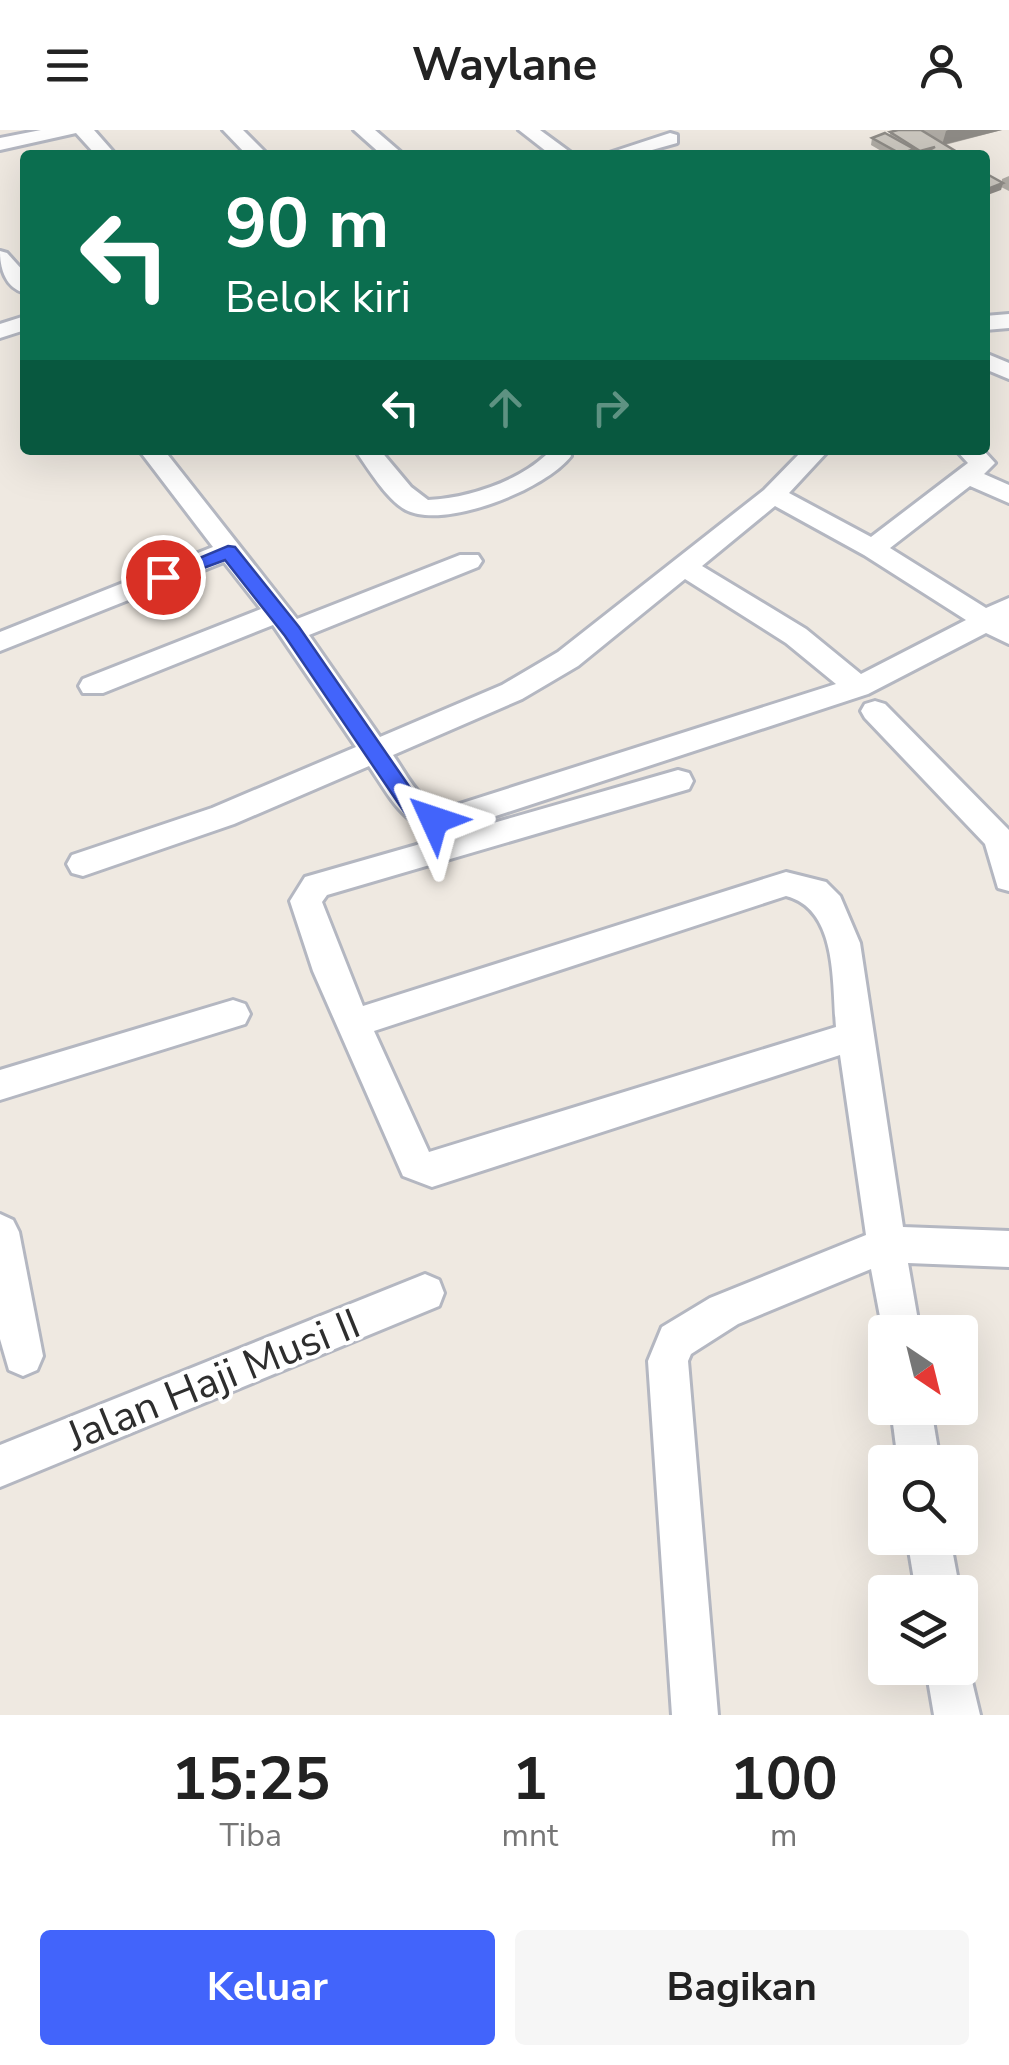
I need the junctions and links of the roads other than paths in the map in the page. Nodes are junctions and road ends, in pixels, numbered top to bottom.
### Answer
1 (68, 130) edge
2 (84, 130) edge
3 (232, 130) edge
4 (363, 130) edge
5 (528, 130) edge
6 (664, 134) edge
7 (0, 144) edge
8 (102, 150) edge
9 (253, 150) edge
10 (388, 150) edge
11 (557, 150) edge
12 (626, 150) edge
13 (685, 150) edge
14 (0, 254) edge
15 (20, 280) edge
16 (155, 455) edge
17 (372, 455) edge
18 (559, 455) edge
19 (812, 455) edge
20 (968, 463) edge
21 (1009, 494) edge
22 (773, 495) junction
23 (873, 549) junction
24 (228, 552) junction
25 (469, 561) dead end
26 (685, 567) junction
27 (1002, 620) edge
28 (284, 622) junction
29 (0, 642) edge
30 (93, 686) dead end
31 (866, 699) junction
32 (372, 751) junction
33 (678, 781) dead end
34 (1004, 836) edge
35 (84, 864) dead end
36 (1009, 879) edge
37 (233, 1014) dead end
38 (353, 1024) junction
39 (854, 1036) junction
40 (0, 1084) edge
41 (0, 1232) edge
42 (888, 1244) junction
43 (1009, 1249) edge
44 (425, 1293) dead end
45 (898, 1315) edge
46 (23, 1356) dead end
47 (0, 1466) edge
48 (952, 1685) edge
49 (695, 1715) edge
50 (956, 1715) edge

1 - 7 street
2 - 8 street
3 - 9 street
4 - 10 street
5 - 11 street
6 - 12 street
6 - 13 street
14 - 15 street
16 - 24 street
17 - 18 street
19 - 22 street
20 - 21 street
20 - 23 street
22 - 23 street
22 - 26 street
23 - 27 street
24 - 28 street
24 - 29 street
25 - 28 street
26 - 31 street
26 - 32 street
27 - 31 street
28 - 30 street
28 - 32 street
31 - 32 street
31 - 34 street
32 - 35 street
33 - 38 street
34 - 36 street
37 - 40 street
38 - 39 street
38 - 39 street
39 - 42 street
41 - 46 street
42 - 43 street
42 - 45 street
42 - 49 street
44 - 47 street, Jalan Haji Musi II
48 - 50 street

